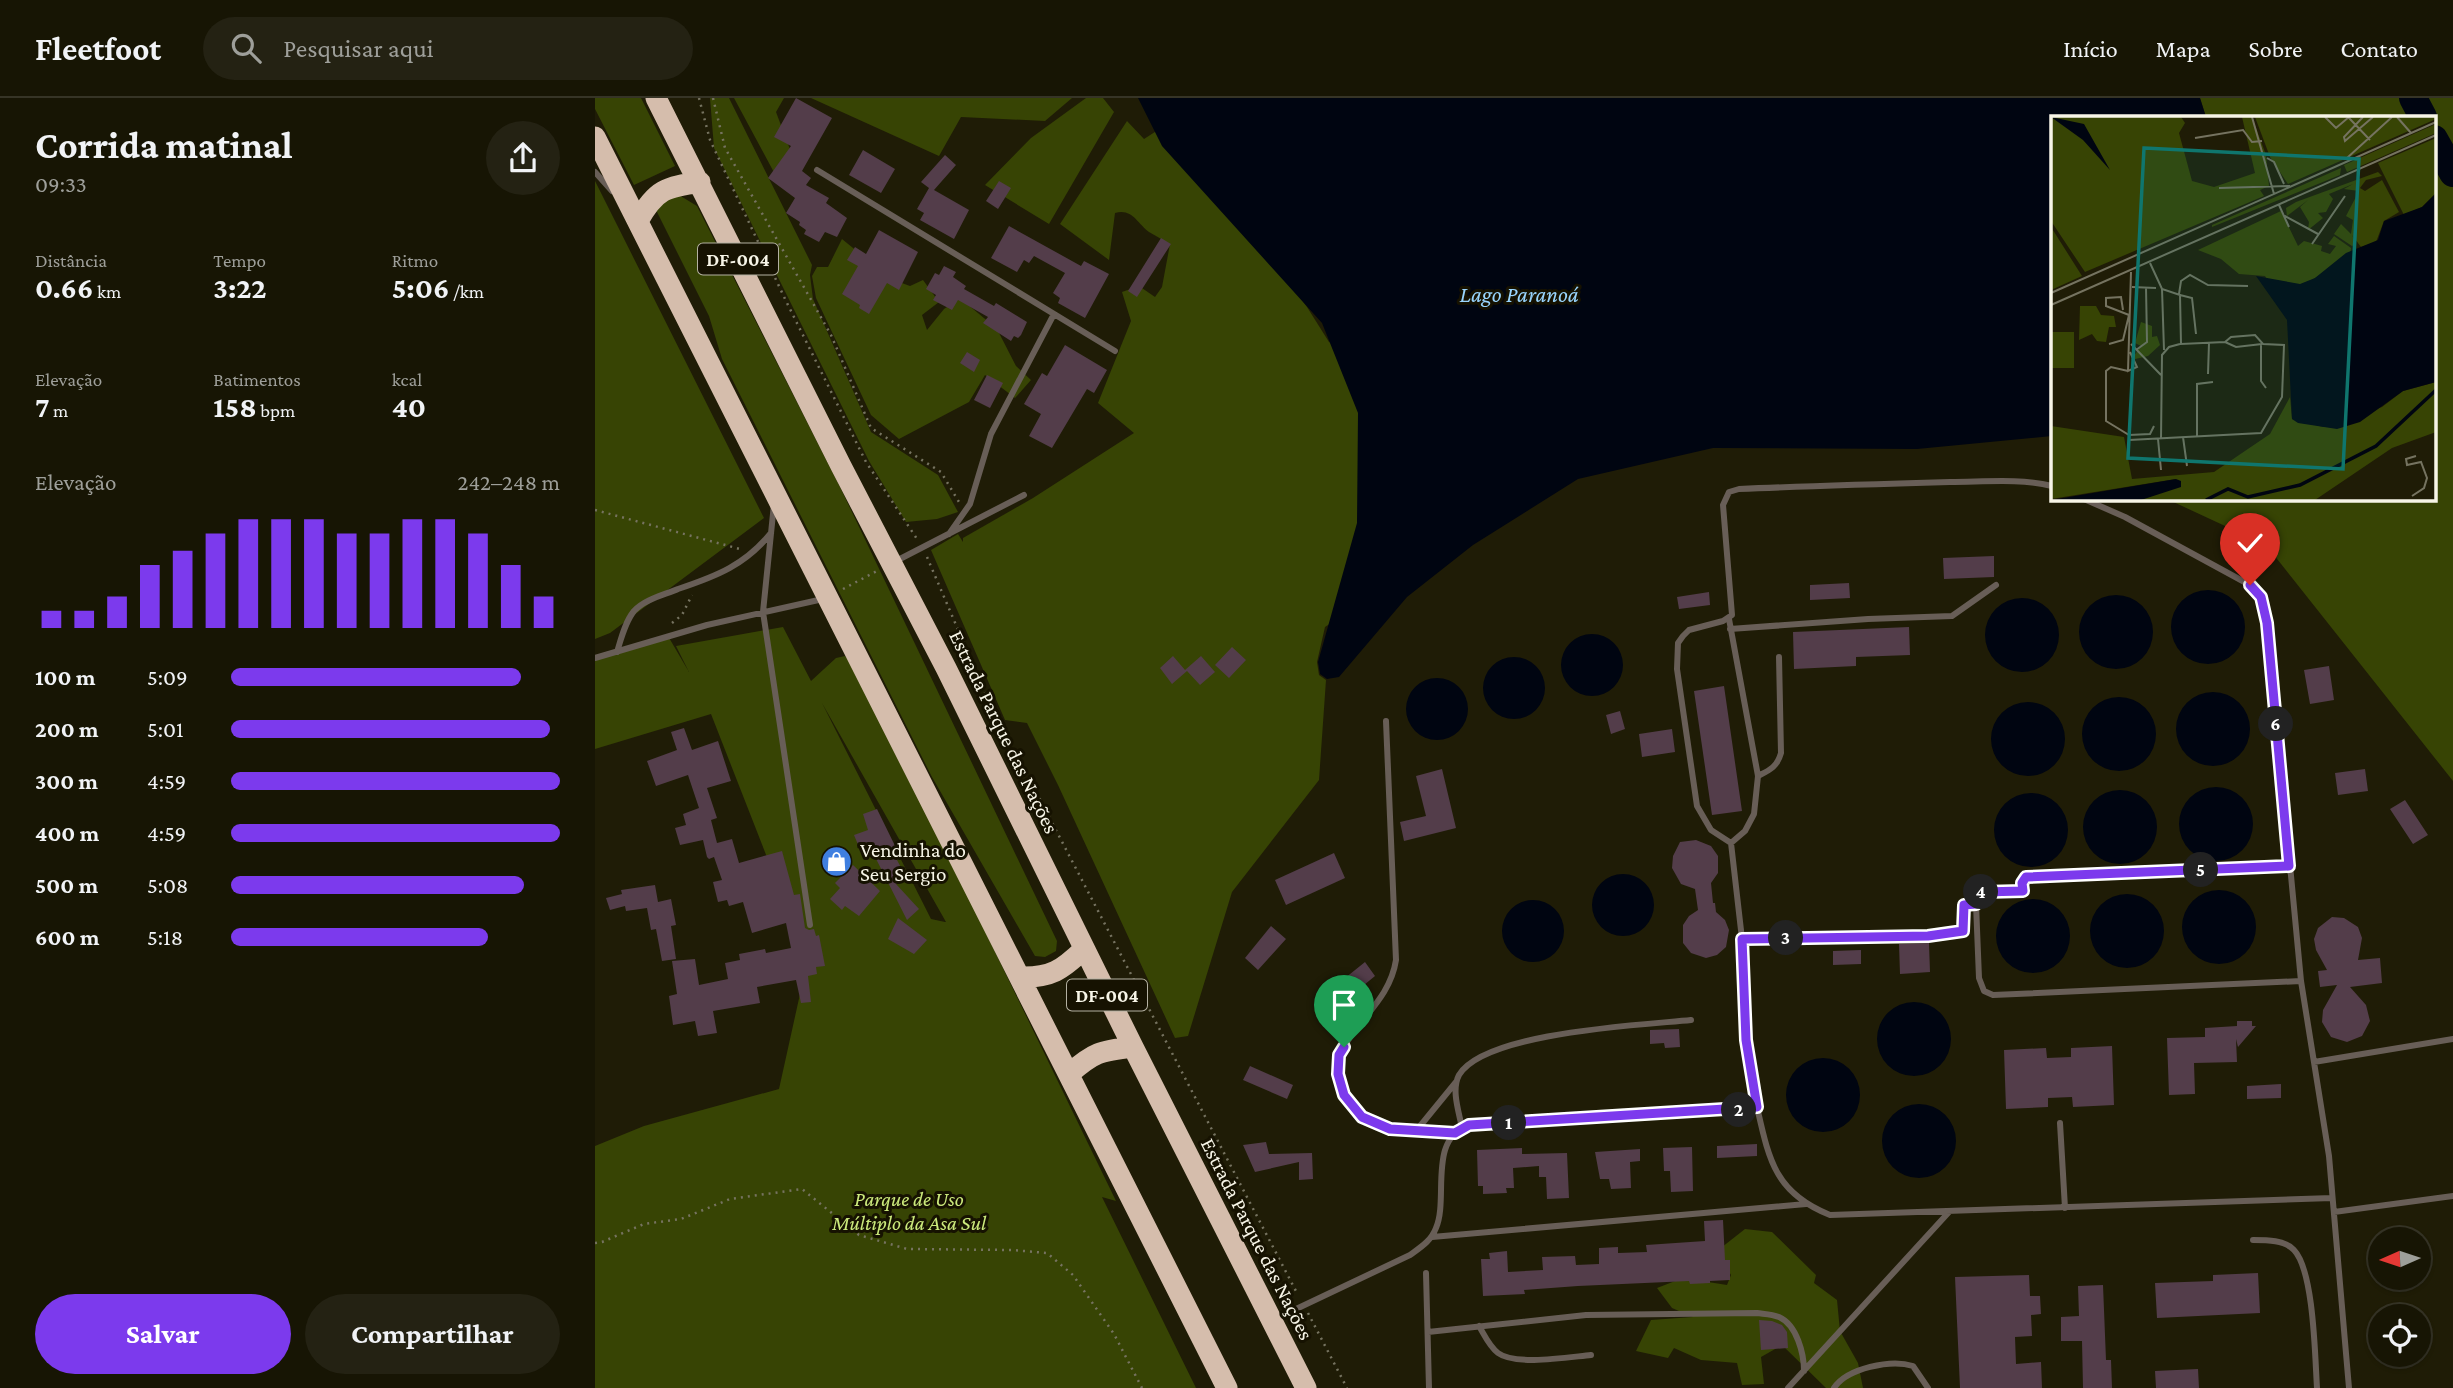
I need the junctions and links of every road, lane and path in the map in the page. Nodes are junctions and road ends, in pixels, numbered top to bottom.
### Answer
1 (656, 98) edge
2 (699, 98) edge
3 (713, 98) edge
4 (595, 137) edge
5 (817, 170) dead end
6 (595, 172) edge
7 (700, 182) junction
8 (638, 221) junction
9 (1054, 314) junction
10 (1115, 351) dead end
11 (2051, 486) edge
12 (775, 492) junction
13 (1024, 495) dead end
14 (2086, 500) edge
15 (595, 510) edge
16 (964, 512) junction
17 (771, 533) junction
18 (949, 534) junction
19 (923, 547) junction
20 (753, 552) junction
21 (891, 563) junction
22 (697, 583) junction
23 (1996, 584) dead end
24 (828, 598) junction
25 (763, 612) junction
26 (1729, 619) junction
27 (1730, 629) junction
28 (649, 642) junction
29 (617, 652) junction
30 (1779, 657) dead end
31 (595, 658) edge
32 (1386, 721) dead end
33 (1758, 776) junction
34 (1032, 785) junction
35 (1012, 803) junction
36 (1731, 843) junction
37 (2289, 866) junction
38 (1976, 904) junction
39 (810, 925) dead end
40 (1928, 936) joint
41 (1742, 939) junction
42 (1084, 949) junction
43 (1020, 977) junction
44 (2301, 981) junction
45 (1691, 1020) dead end
46 (2453, 1040) edge
47 (1133, 1047) junction
48 (2314, 1062) junction
49 (1069, 1074) junction
50 (1456, 1082) junction
51 (1757, 1107) junction
52 (2060, 1123) dead end
53 (1458, 1130) junction
54 (1416, 1131) junction
55 (2453, 1196) edge
56 (2332, 1198) junction
57 (1808, 1203) junction
58 (2065, 1208) junction
59 (1949, 1212) junction
60 (2334, 1212) junction
61 (1432, 1237) junction
62 (2253, 1240) dead end
63 (595, 1243) edge
64 (1426, 1273) dead end
65 (1302, 1302) dead end
66 (1308, 1314) dead end
67 (1271, 1321) junction
68 (1479, 1326) junction
69 (1428, 1332) junction
70 (1591, 1355) dead end
71 (1804, 1371) junction
72 (1142, 1388) edge
73 (1227, 1388) edge
74 (1306, 1388) edge
75 (1347, 1388) edge
76 (1429, 1388) edge
77 (1788, 1388) edge
78 (1834, 1388) edge
79 (1928, 1388) edge
80 (2318, 1388) edge
81 (2349, 1388) edge

1 - 7 highway, Estrada Parque das Nações / DF-004
2 - 19 path
3 - 16 path
4 - 8 highway, DF-004
5 - 9 lane
6 - 8 lane
7 - 8 highway
7 - 21 highway, Estrada Parque das Nações / DF-004
8 - 12 highway, DF-004
9 - 10 lane
9 - 16 lane
11 - 26 lane
12 - 17 lane
12 - 24 highway, DF-004
13 - 18 lane
14 - 37 lane
15 - 20 path
16 - 18 lane
17 - 20 lane
17 - 25 lane
18 - 19 lane
19 - 21 lane
19 - 34 path
20 - 22 lane
21 - 24 path
21 - 35 highway, Estrada Parque das Nações / DF-004
22 - 28 path
22 - 29 lane
23 - 27 lane
24 - 25 lane
24 - 43 highway, DF-004
25 - 28 lane
25 - 39 lane
26 - 27 lane
26 - 36 lane
27 - 33 lane
28 - 29 lane
29 - 31 lane
30 - 33 lane
32 - 54 lane
33 - 36 lane
34 - 35 path
34 - 65 path
35 - 42 highway, Estrada Parque das Nações / DF-004
36 - 41 lane
37 - 38 path
37 - 44 lane
38 - 40 path
38 - 44 lane
40 - 41 lane
41 - 51 lane
42 - 43 highway
42 - 47 highway, Estrada Parque das Nações / DF-004
43 - 49 highway, DF-004
44 - 48 lane
45 - 50 lane
46 - 48 lane
47 - 49 highway
47 - 67 highway, Estrada Parque das Nações / DF-004
48 - 56 lane
49 - 73 highway, DF-004
50 - 53 lane
50 - 54 lane
51 - 53 lane
51 - 57 lane
52 - 58 lane
53 - 54 lane
53 - 61 lane
55 - 60 lane
56 - 58 lane
56 - 60 lane
57 - 59 lane
57 - 61 lane
58 - 59 lane
59 - 71 lane
60 - 81 lane
61 - 67 lane
62 - 80 lane
63 - 72 path
64 - 69 lane
66 - 75 path
67 - 74 highway, Estrada Parque das Nações / DF-004
68 - 69 lane
68 - 70 lane
68 - 71 lane
69 - 76 lane
71 - 77 lane
78 - 79 lane

